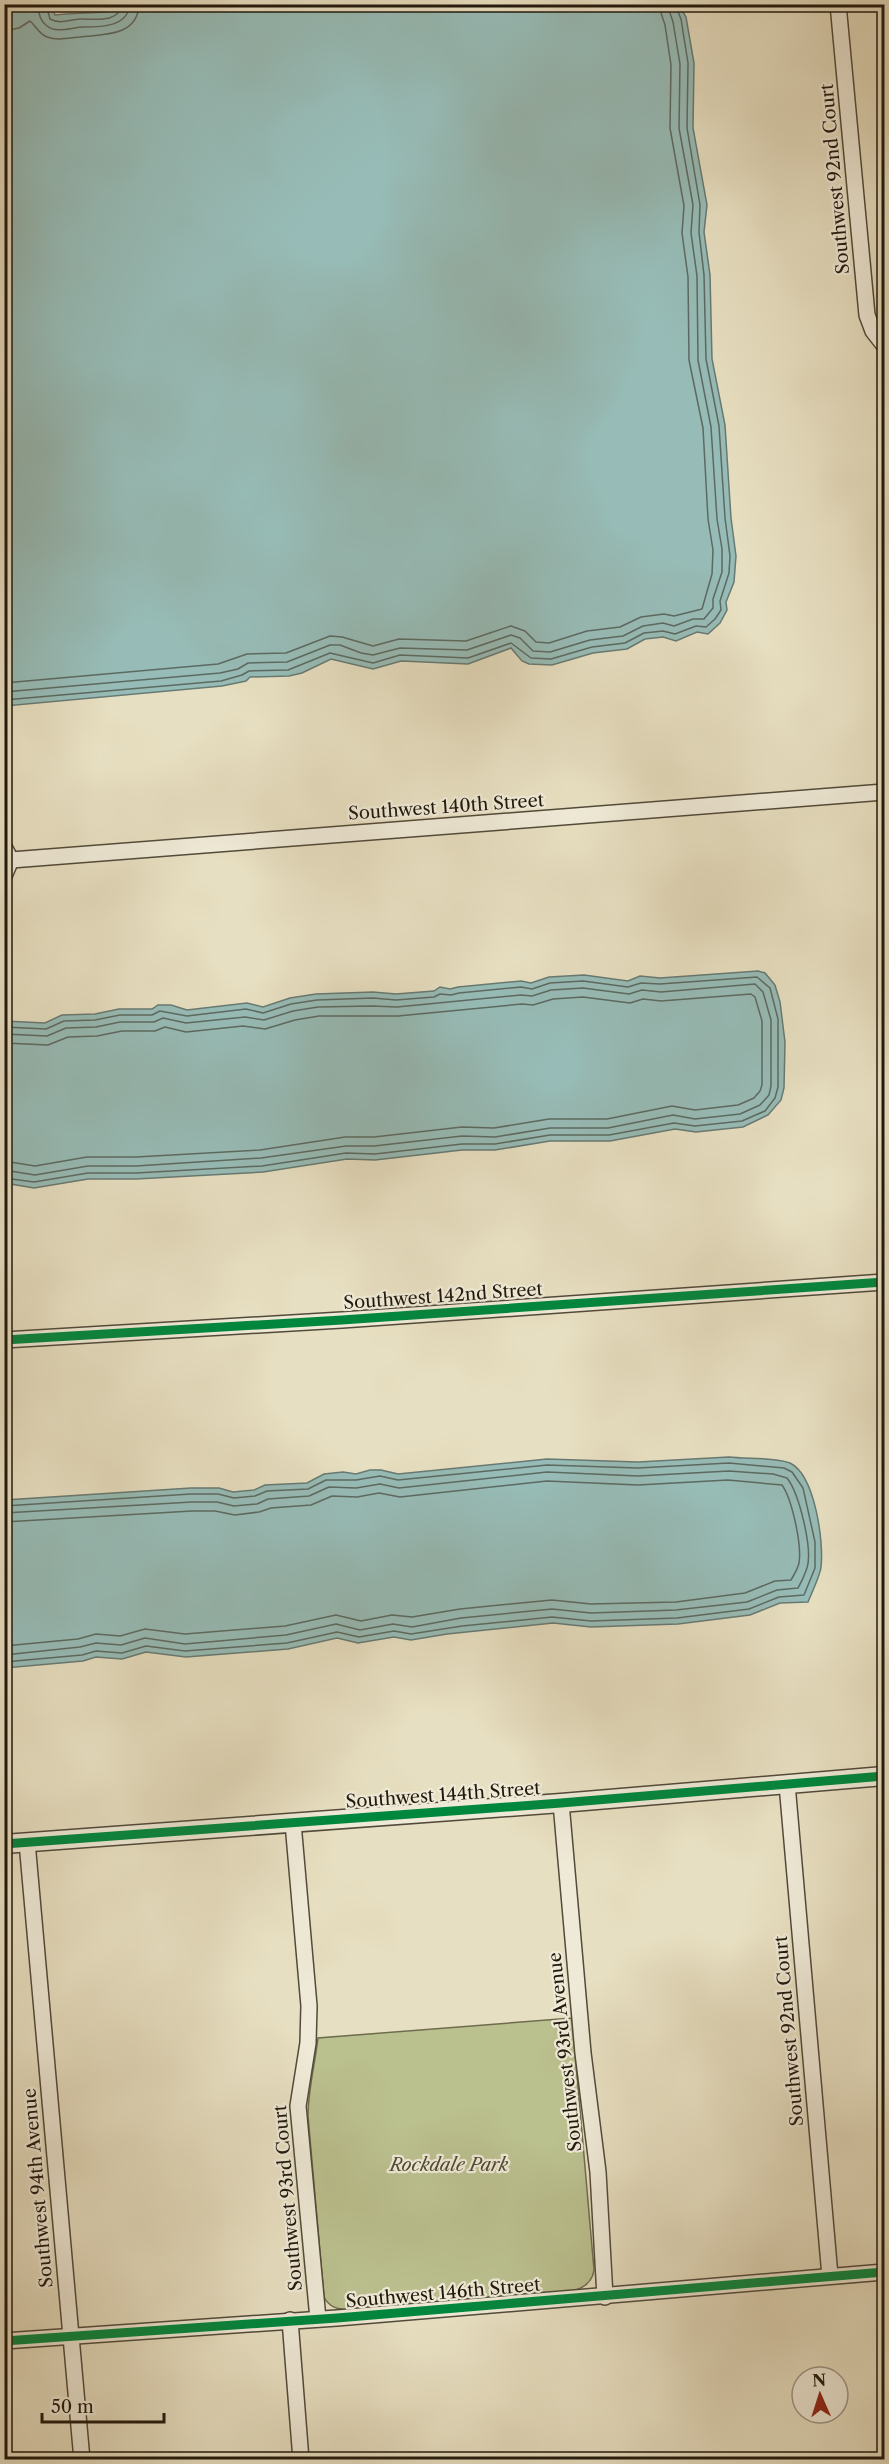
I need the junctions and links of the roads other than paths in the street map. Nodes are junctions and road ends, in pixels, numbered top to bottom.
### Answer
1 (838, 4) edge
2 (885, 345) edge
3 (885, 792) edge
4 (8, 853) edge
5 (4, 876) edge
6 (885, 1282) edge
7 (4, 1340) edge
8 (885, 1776) edge
9 (787, 1784) junction
10 (561, 1803) junction
11 (293, 1823) junction
12 (27, 1842) junction
13 (4, 1844) edge
14 (885, 2272) edge
15 (830, 2276) junction
16 (605, 2297) junction
17 (318, 2319) junction
18 (290, 2320) junction
19 (71, 2336) junction
20 (4, 2341) edge
21 (82, 2460) edge
22 (301, 2460) edge

1 - 2 street, Southwest 92nd Court
3 - 4 street, Southwest 140th Street
4 - 5 street, Southwest 140th Street
6 - 7 street, Southwest 142nd Street
8 - 9 street, Southwest 144th Street
9 - 10 street, Southwest 144th Street
9 - 15 street, Southwest 92nd Court
10 - 11 street, Southwest 144th Street
10 - 16 street, Southwest 93rd Avenue
11 - 12 street, Southwest 144th Street
11 - 17 street, Southwest 93rd Court
12 - 13 street, Southwest 144th Street
12 - 19 street, Southwest 94th Avenue
14 - 15 street, Southwest 146th Street
15 - 16 street, Southwest 146th Street
16 - 17 street, Southwest 146th Street
17 - 18 street, Southwest 146th Street
18 - 19 street, Southwest 146th Street
18 - 22 street
19 - 20 street, Southwest 146th Street
19 - 21 street, Southwest 94th Avenue

